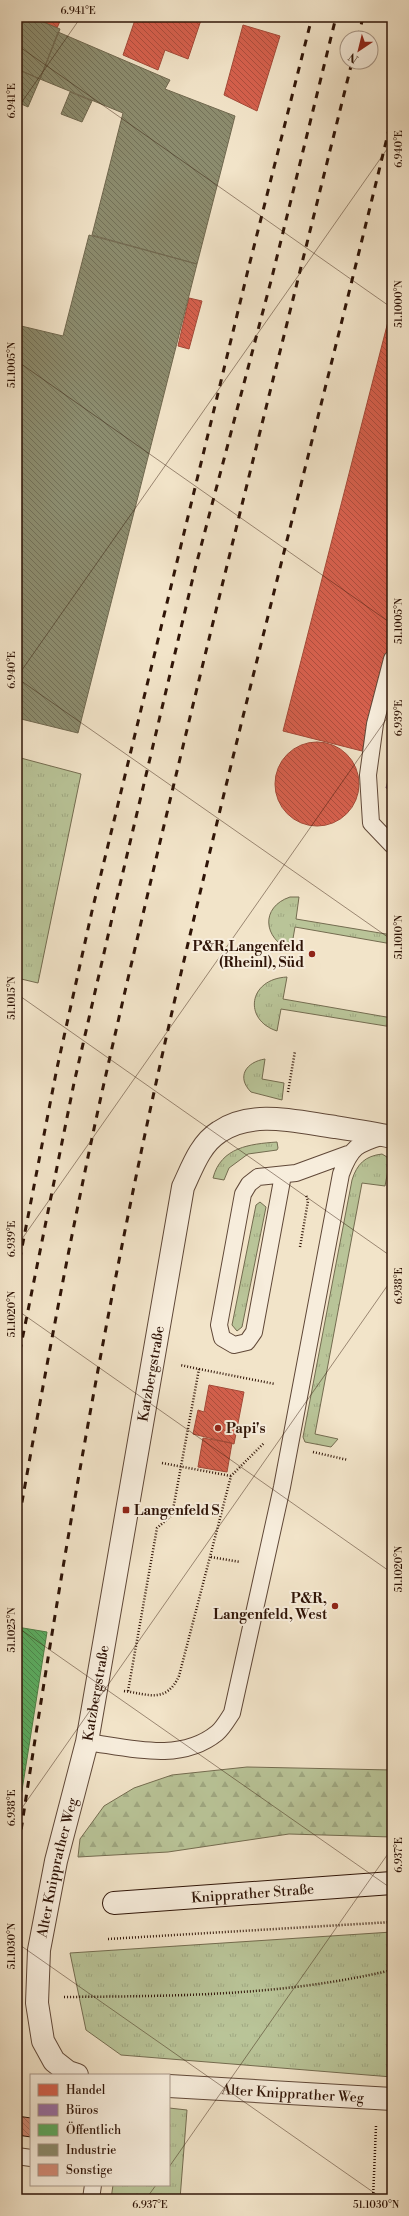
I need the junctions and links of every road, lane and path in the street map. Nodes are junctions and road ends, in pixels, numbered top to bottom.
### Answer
1 (392, 659) edge
2 (392, 845) edge
3 (390, 1136) edge
4 (348, 1154) junction
5 (283, 1175) junction
6 (178, 1365) dead end
7 (199, 1369) junction
8 (276, 1384) dead end
9 (290, 1447) junction
10 (348, 1460) dead end
11 (159, 1462) dead end
12 (181, 1467) junction
13 (231, 1476) junction
14 (211, 1557) junction
15 (233, 1561) dead end
16 (242, 1563) dead end
17 (240, 1570) dead end
18 (121, 1690) dead end
19 (128, 1691) junction
20 (87, 1742) junction
21 (392, 1883) edge
22 (114, 1903) dead end
23 (392, 1922) edge
24 (108, 1938) dead end
25 (392, 1970) edge
26 (38, 1998) junction
27 (75, 2074) edge
28 (170, 2086) edge
29 (384, 2098) edge
30 (17, 2156) edge
31 (30, 2158) edge
32 (93, 2186) edge
33 (92, 2199) edge
34 (373, 2199) edge

1 - 2 lane
3 - 4 lane, Katzbergstraße
3 - 20 street, Katzbergstraße
4 - 5 lane
4 - 9 lane, Katzbergstraße
5 - 5 lane
6 - 7 path
7 - 8 path
7 - 12 path
9 - 10 path
9 - 13 path
9 - 20 lane, Katzbergstraße
11 - 12 path
12 - 13 path
12 - 19 path
13 - 14 path
14 - 15 path
14 - 19 path
16 - 17 path
18 - 19 path
20 - 26 street, Alter Knipprather Weg
21 - 22 street, Knipprather Straße
23 - 24 path
25 - 26 path
26 - 27 street, Alter Knipprather Weg
28 - 29 street, Alter Knipprather Weg
29 - 34 path
30 - 31 lane
32 - 33 lane

